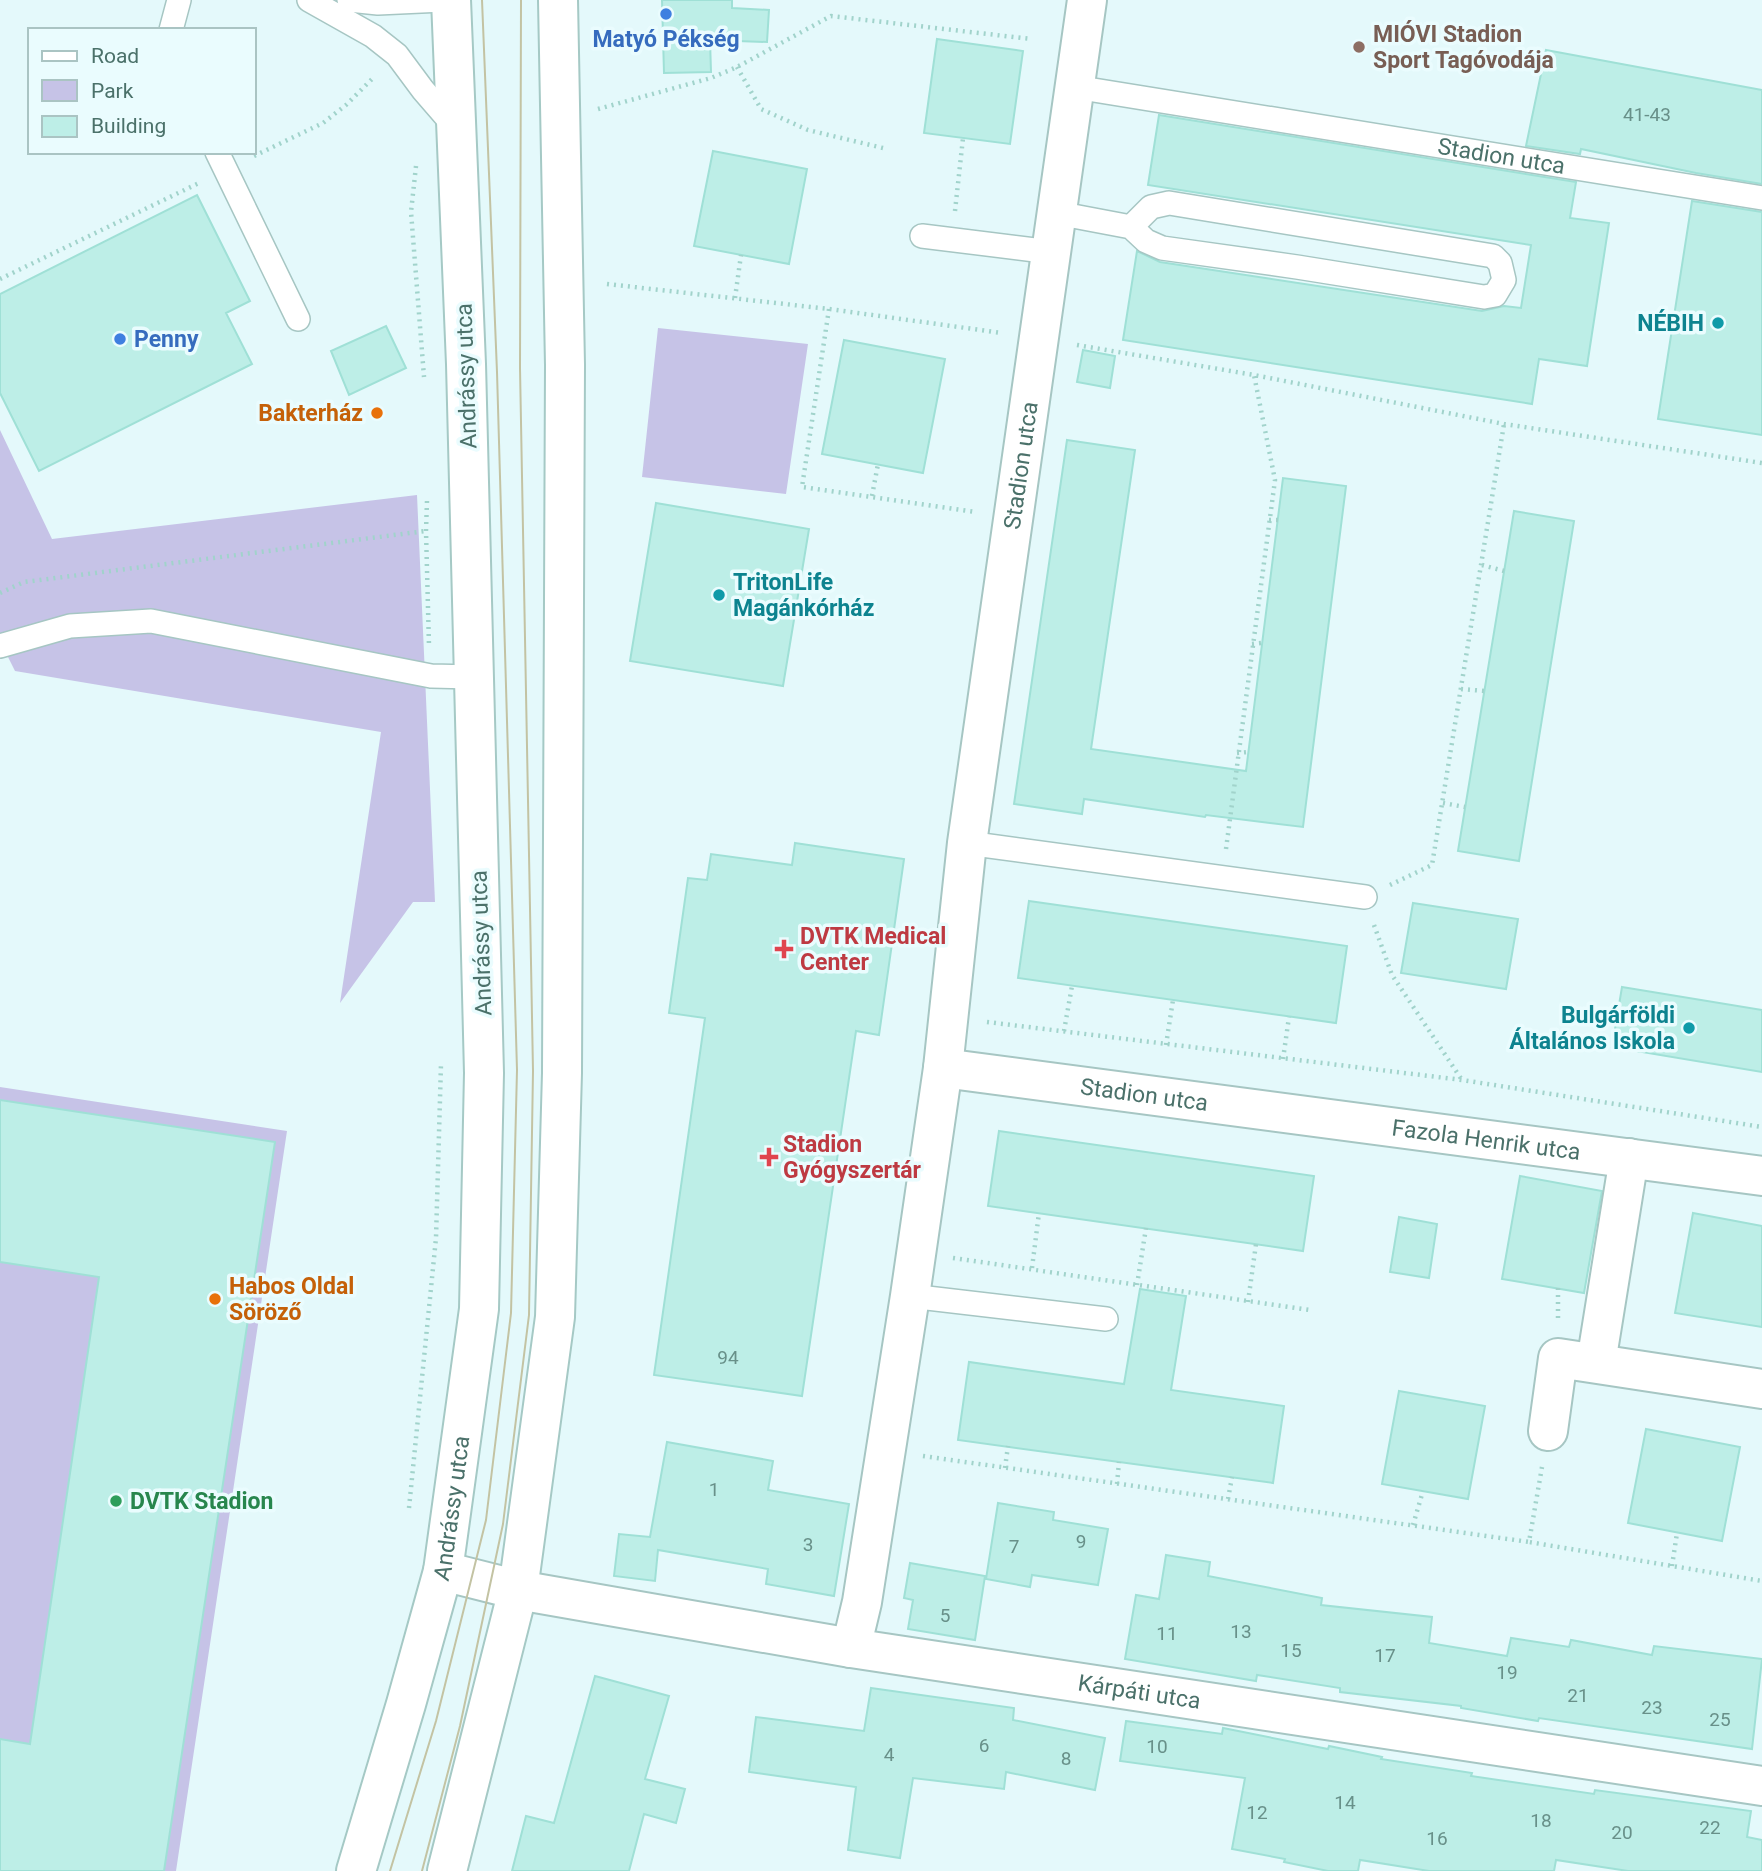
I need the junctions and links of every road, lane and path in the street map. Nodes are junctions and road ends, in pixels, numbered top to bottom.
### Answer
1 (179, 0) edge
2 (309, 0) edge
3 (349, 0) edge
4 (443, 0) edge
5 (451, 0) edge
6 (558, 0) edge
7 (1087, 0) edge
8 (172, 28) edge
9 (1031, 39) dead end
10 (737, 67) junction
11 (1075, 87) junction
12 (597, 110) dead end
13 (457, 128) junction
14 (964, 138) dead end
15 (887, 149) dead end
16 (218, 154) edge
17 (416, 158) dead end
18 (1762, 198) edge
19 (1057, 213) junction
20 (1131, 227) junction
21 (922, 236) dead end
22 (951, 240) junction
23 (1051, 251) junction
24 (741, 255) dead end
25 (607, 284) dead end
26 (735, 298) junction
27 (829, 309) junction
28 (298, 319) dead end
29 (1038, 338) junction
30 (1254, 375) junction
31 (425, 387) dead end
32 (1504, 424) junction
33 (1762, 463) edge
34 (878, 464) dead end
35 (428, 492) dead end
36 (872, 496) junction
37 (1014, 518) junction
38 (1269, 520) junction
39 (1278, 520) dead end
40 (426, 531) junction
41 (1482, 565) junction
42 (1504, 571) dead end
43 (0, 593) edge
44 (428, 635) dead end
45 (1252, 643) junction
46 (1262, 643) dead end
47 (0, 646) edge
48 (474, 677) junction
49 (1461, 689) junction
50 (1485, 691) dead end
51 (1248, 752) dead end
52 (1237, 753) junction
53 (1443, 803) junction
54 (1465, 807) dead end
55 (967, 843) junction
56 (1223, 878) junction
57 (1365, 897) junction
58 (1072, 986) dead end
59 (1173, 1000) dead end
60 (1289, 1017) dead end
61 (948, 1018) junction
62 (1064, 1031) junction
63 (1166, 1045) junction
64 (441, 1056) dead end
65 (1283, 1059) junction
66 (943, 1068) junction
67 (1462, 1080) junction
68 (1345, 1121) joint
69 (1762, 1128) edge
70 (1629, 1158) junction
71 (1762, 1176) edge
72 (1039, 1213) dead end
73 (1146, 1228) dead end
74 (1256, 1244) dead end
75 (947, 1257) dead end
76 (1031, 1269) junction
77 (1137, 1285) junction
78 (911, 1296) junction
79 (1248, 1302) junction
80 (1310, 1310) dead end
81 (1106, 1320) dead end
82 (1596, 1363) junction
83 (1762, 1389) edge
84 (1548, 1431) joint
85 (1008, 1447) dead end
86 (886, 1451) junction
87 (1119, 1462) dead end
88 (1005, 1468) junction
89 (1232, 1477) dead end
90 (1117, 1484) junction
91 (1423, 1491) dead end
92 (1228, 1499) junction
93 (408, 1520) dead end
94 (1413, 1525) junction
95 (1677, 1533) dead end
96 (1529, 1542) junction
97 (1672, 1566) junction
98 (443, 1571) junction
99 (1762, 1581) edge
100 (518, 1590) junction
101 (851, 1648) junction
102 (1762, 1786) edge
103 (356, 1871) edge
104 (447, 1871) edge

1 - 8 lane
2 - 13 lane
3 - 4 lane
5 - 13 street, Andrássy utca
6 - 100 street
7 - 11 street, Stadion utca
9 - 10 path
10 - 12 path
10 - 15 path
11 - 18 lane, Stadion utca
11 - 19 street, Stadion utca
13 - 48 street, Andrássy utca
14 - 22 path
16 - 28 lane
17 - 31 path
19 - 20 lane
19 - 23 street, Stadion utca
20 - 20 lane
21 - 22 lane
22 - 23 lane
23 - 29 street, Stadion utca
24 - 26 path
25 - 26 path
26 - 27 path
27 - 29 path
27 - 36 path
29 - 30 path
29 - 37 street, Stadion utca
30 - 32 path
30 - 38 path
32 - 33 path
32 - 41 path
34 - 36 path
35 - 40 path
36 - 37 path
37 - 55 street, Stadion utca
38 - 39 path
38 - 45 path
40 - 43 path
40 - 44 path
41 - 42 path
41 - 49 path
45 - 46 path
45 - 52 path
47 - 48 lane
48 - 98 street, Andrássy utca
49 - 50 path
49 - 53 path
51 - 52 path
52 - 56 path
53 - 54 path
53 - 57 path
55 - 56 lane
55 - 61 street, Stadion utca
56 - 57 lane
57 - 67 path
58 - 62 path
59 - 63 path
60 - 65 path
61 - 62 path
61 - 66 street, Stadion utca
62 - 63 path
63 - 65 path
64 - 93 path
65 - 67 path
66 - 68 street, Stadion utca
66 - 78 street, Stadion utca
67 - 69 path
68 - 70 street, Fazola Henrik utca
70 - 71 street, Fazola Henrik utca
70 - 82 street
72 - 76 path
73 - 77 path
74 - 79 path
75 - 76 path
76 - 77 path
77 - 79 path
78 - 81 lane
78 - 86 street, Stadion utca
79 - 80 path
82 - 83 street
82 - 84 street
84 - 96 path
85 - 88 path
86 - 88 path
86 - 101 street, Stadion utca
87 - 90 path
88 - 90 path
89 - 92 path
90 - 92 path
91 - 94 path
92 - 94 path
94 - 96 path
95 - 97 path
96 - 97 path
97 - 99 path
98 - 100 street, Kárpáti utca
98 - 103 street, Andrássy utca
100 - 101 street, Kárpáti utca
100 - 104 street
101 - 102 street, Kárpáti utca

